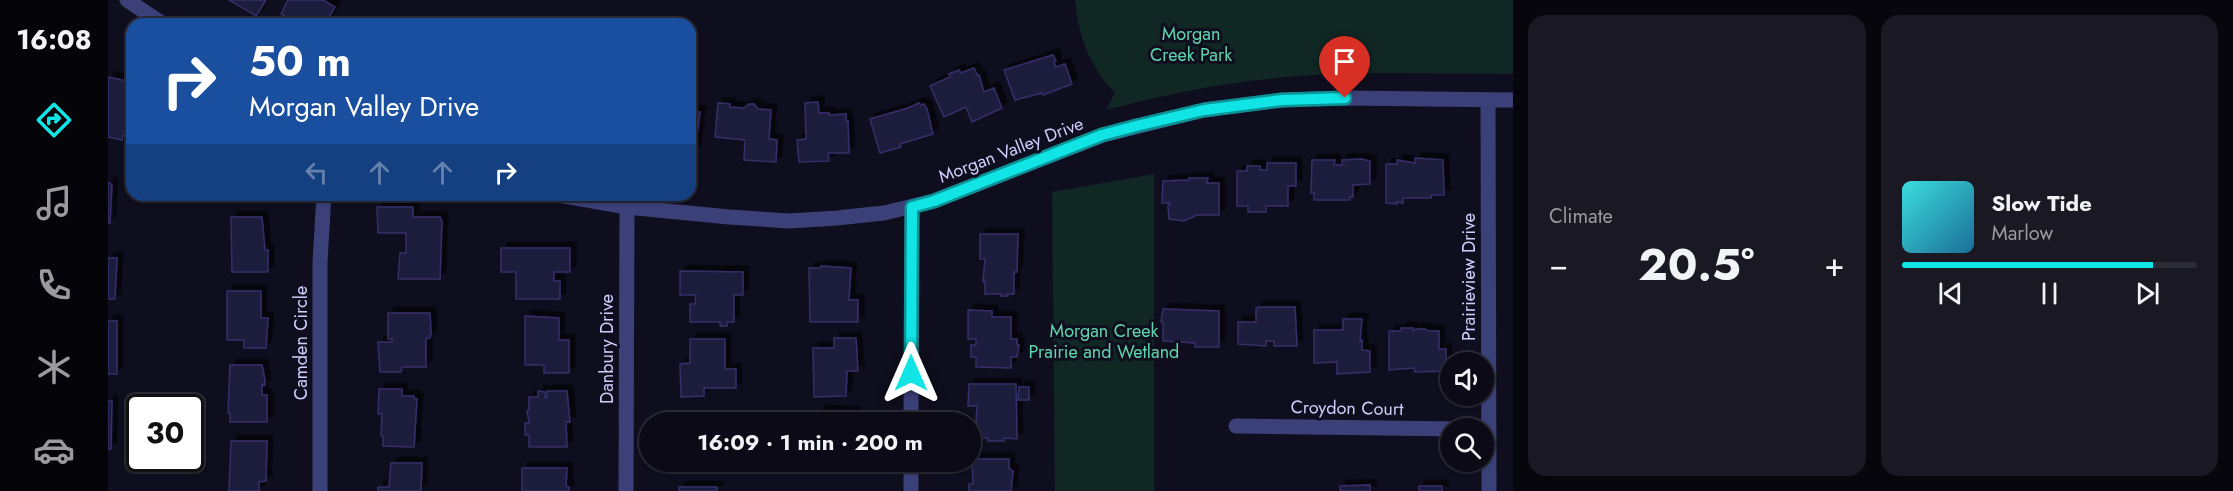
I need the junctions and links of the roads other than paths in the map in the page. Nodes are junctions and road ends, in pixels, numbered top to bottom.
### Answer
1 (127, 0) edge
2 (154, 18) edge
3 (1488, 100) junction
4 (1513, 100) edge
5 (324, 201) edge
6 (593, 201) edge
7 (627, 207) junction
8 (912, 207) junction
9 (911, 412) edge
10 (1486, 418) edge
11 (1236, 426) dead end
12 (1440, 429) edge
13 (911, 472) edge
14 (1488, 472) edge
15 (320, 491) edge
16 (626, 491) edge
17 (911, 491) edge
18 (1489, 491) edge

1 - 2 street
3 - 4 street, Morgan Valley Drive
3 - 8 street, Morgan Valley Drive
3 - 10 street, Prairieview Drive
5 - 15 street, Camden Circle
6 - 7 street, Morgan Valley Drive
7 - 8 street, Morgan Valley Drive
7 - 16 street, Danbury Drive
8 - 9 street
11 - 12 street, Croydon Court
13 - 17 street
14 - 18 street, Prairieview Drive

